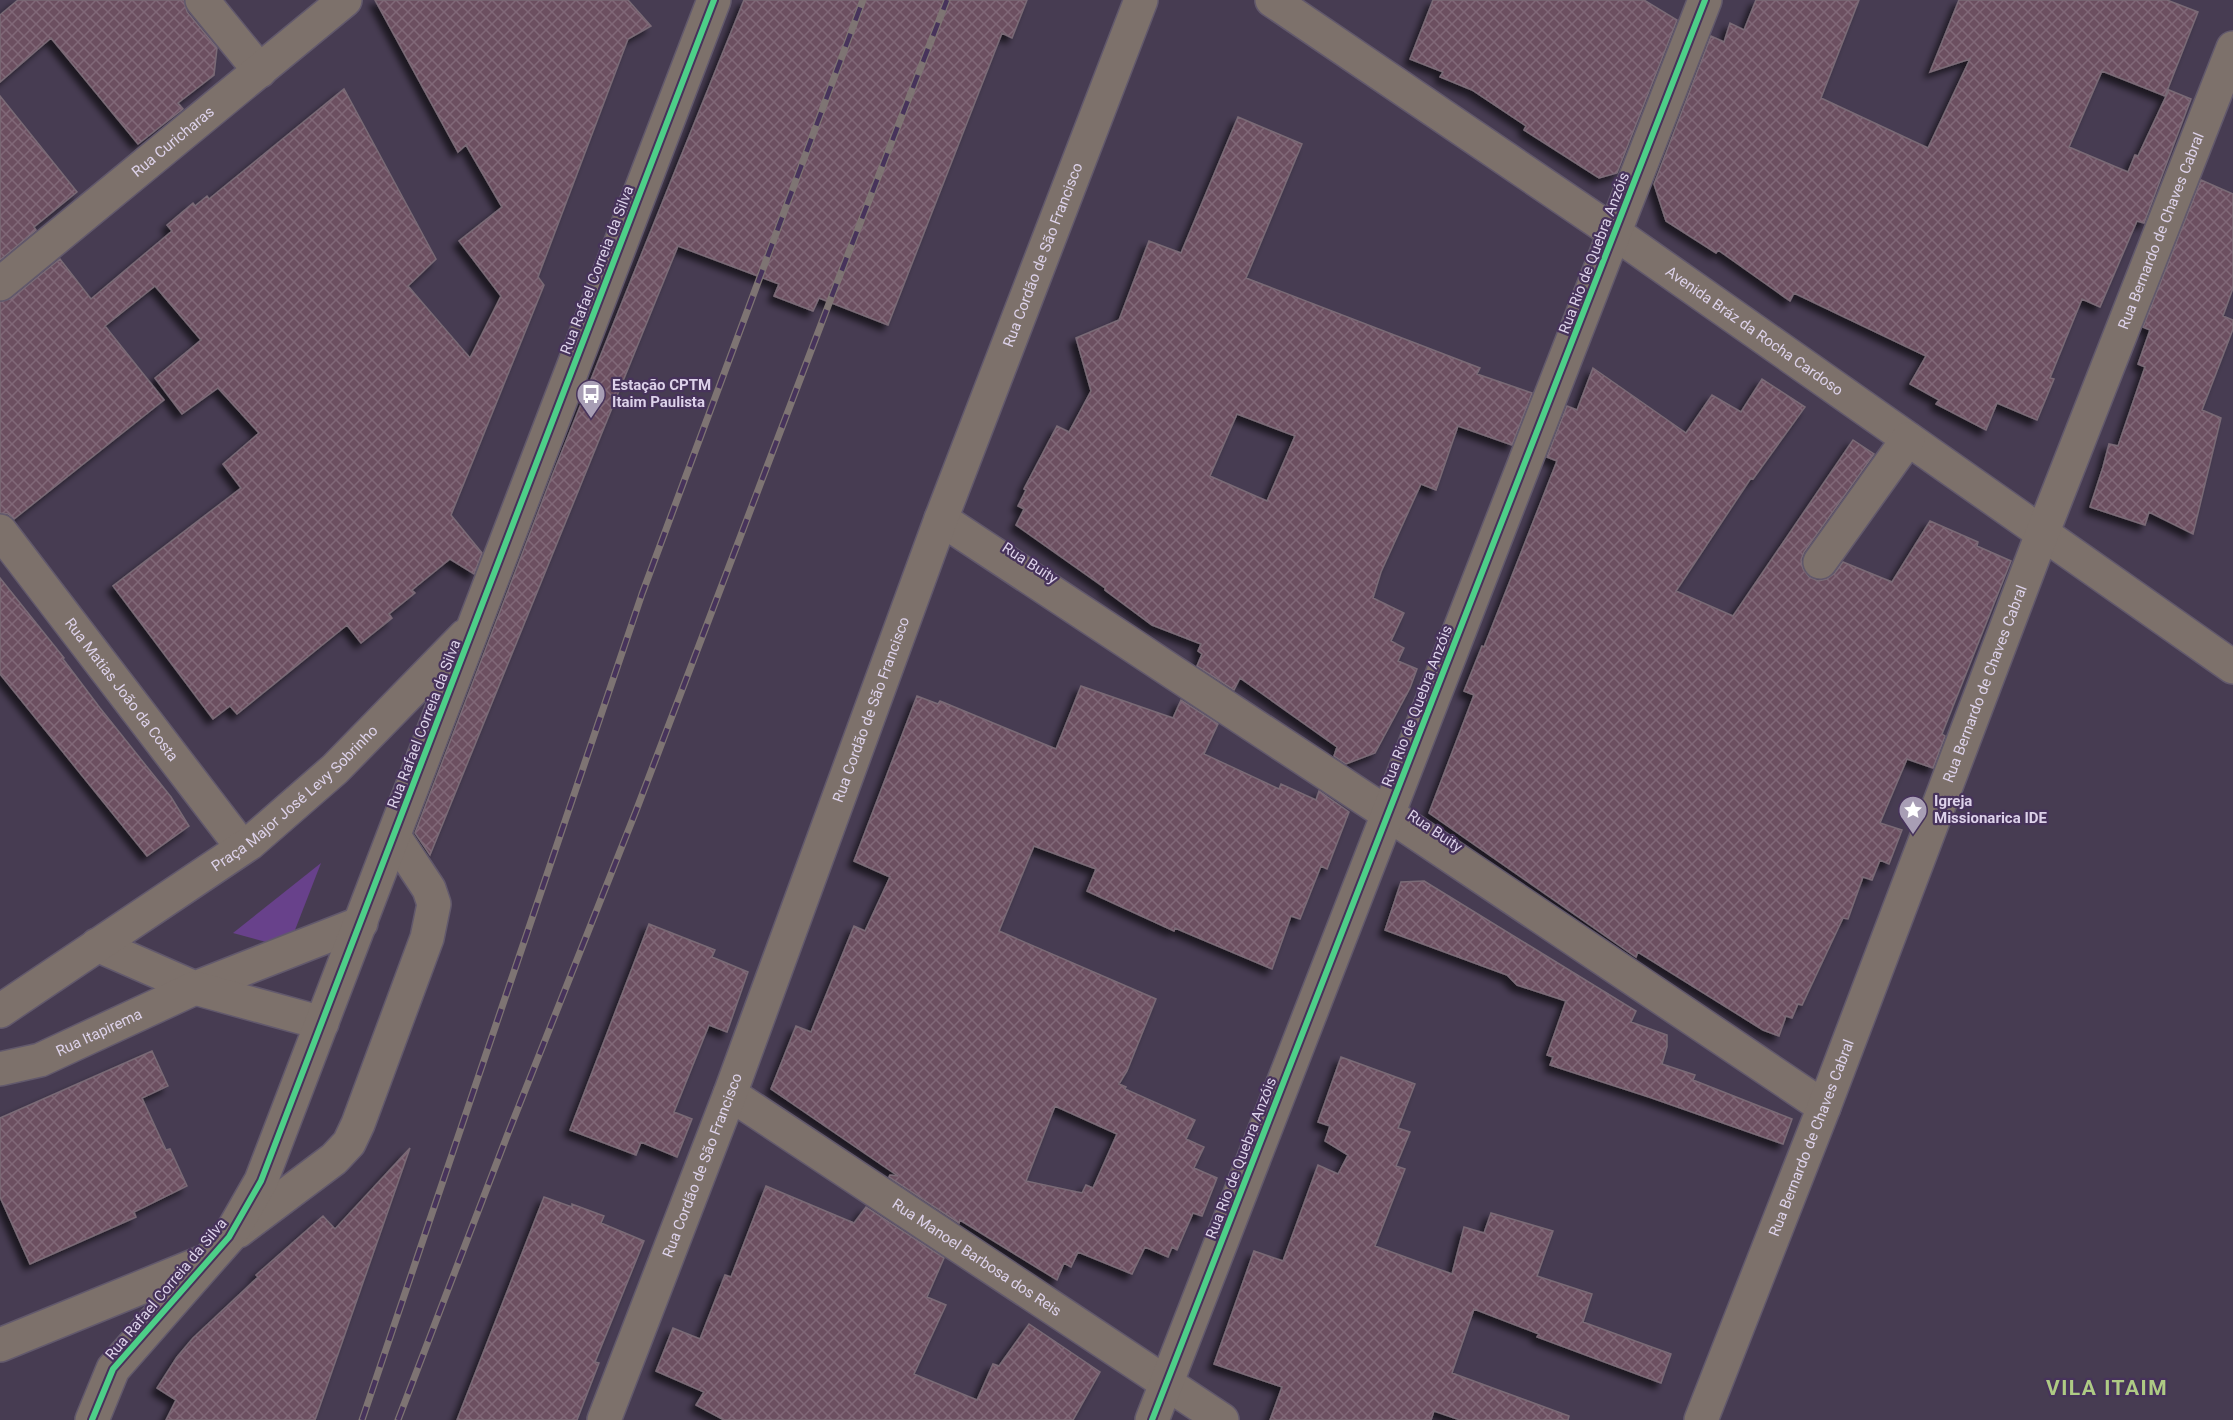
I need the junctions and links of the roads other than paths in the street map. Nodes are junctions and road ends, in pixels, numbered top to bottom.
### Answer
1 (202, 0) edge
2 (345, 0) edge
3 (714, 0) edge
4 (1141, 0) edge
5 (1272, 0) edge
6 (1705, 0) edge
7 (2233, 48) edge
8 (260, 71) junction
9 (1615, 233) junction
10 (0, 284) edge
11 (1908, 439) junction
12 (941, 519) junction
13 (0, 531) edge
14 (2042, 534) junction
15 (1820, 561) dead end
16 (474, 626) junction
17 (2233, 667) edge
18 (1388, 814) junction
19 (394, 836) junction
20 (242, 847) junction
21 (361, 923) junction
22 (97, 945) junction
23 (195, 988) junction
24 (0, 1011) edge
25 (322, 1023) junction
26 (0, 1069) edge
27 (730, 1094) junction
28 (1824, 1107) junction
29 (229, 1237) junction
30 (207, 1261) junction
31 (0, 1345) edge
32 (1166, 1383) junction
33 (93, 1420) edge
34 (604, 1420) edge
35 (1152, 1420) edge
36 (1222, 1420) edge
37 (1701, 1420) edge

1 - 8 street
2 - 8 street, Rua Curicharas
3 - 16 street, Rua Rafael Correia da Silva
4 - 12 street, Rua Cordão de São Francisco
5 - 9 street, Avenida Bráz da Rocha Cardoso
6 - 9 street, Rua Rio de Quebra Anzóis
7 - 14 street, Rua Bernardo de Chaves Cabral
8 - 10 street, Rua Curicharas
9 - 11 street, Avenida Bráz da Rocha Cardoso
9 - 18 street, Rua Rio de Quebra Anzóis
11 - 14 street, Avenida Bráz da Rocha Cardoso
11 - 15 street
12 - 18 street, Rua Buity
12 - 27 street, Rua Cordão de São Francisco
13 - 20 street, Rua Matias João da Costa
14 - 17 street, Avenida Bráz da Rocha Cardoso
14 - 28 street, Rua Bernardo de Chaves Cabral
16 - 19 street, Rua Rafael Correia da Silva
16 - 20 street, Praça Major José Levy Sobrinho
18 - 28 street, Rua Buity
18 - 32 street, Rua Rio de Quebra Anzóis
19 - 21 street, Rua Rafael Correia da Silva
19 - 29 street, Rua Rafael Correia da Silva
20 - 22 street, Praça Major José Levy Sobrinho
21 - 23 street
21 - 25 street, Rua Rafael Correia da Silva
22 - 23 street
22 - 24 street, Praça Major José Levy Sobrinho
23 - 25 street
23 - 26 street, Rua Itapirema
25 - 29 street, Rua Rafael Correia da Silva
27 - 32 street, Rua Manoel Barbosa dos Reis
27 - 34 street, Rua Cordão de São Francisco
28 - 37 street, Rua Bernardo de Chaves Cabral
29 - 30 street, Rua Rafael Correia da Silva
30 - 31 street
30 - 33 street, Rua Rafael Correia da Silva
32 - 35 street, Rua Rio de Quebra Anzóis
32 - 36 street, Rua Manoel Barbosa dos Reis

